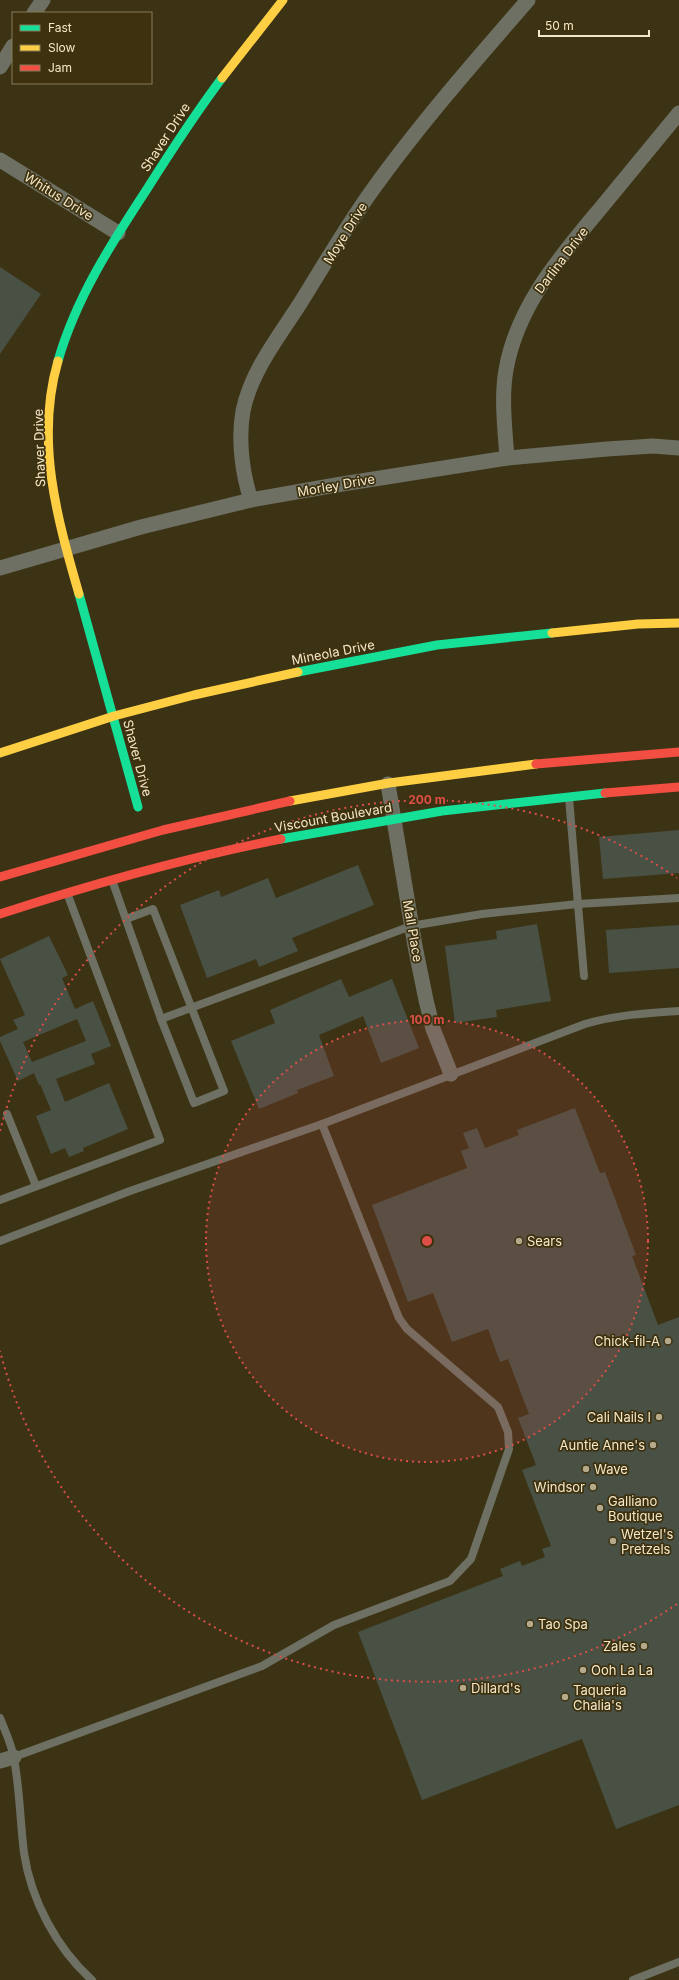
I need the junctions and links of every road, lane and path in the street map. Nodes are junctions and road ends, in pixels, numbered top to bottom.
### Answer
1 (43, 0) edge
2 (283, 0) edge
3 (528, 0) edge
4 (35, 12) edge
5 (12, 48) edge
6 (0, 66) edge
7 (679, 112) edge
8 (0, 160) edge
9 (118, 233) junction
10 (679, 448) edge
11 (507, 458) junction
12 (252, 500) junction
13 (67, 547) junction
14 (0, 568) edge
15 (679, 623) edge
16 (114, 716) junction
17 (679, 752) edge
18 (0, 753) edge
19 (388, 784) junction
20 (679, 787) edge
21 (569, 796) junction
22 (138, 807) dead end
23 (394, 819) junction
24 (102, 847) junction
25 (106, 860) dead end
26 (110, 876) junction
27 (0, 878) edge
28 (66, 892) junction
29 (679, 898) edge
30 (578, 904) junction
31 (0, 914) edge
32 (126, 919) junction
33 (411, 926) junction
34 (584, 976) dead end
35 (191, 1008) junction
36 (679, 1011) edge
37 (161, 1019) junction
38 (451, 1074) junction
39 (7, 1114) dead end
40 (322, 1124) junction
41 (36, 1186) junction
42 (0, 1200) edge
43 (0, 1241) edge
44 (0, 1718) edge
45 (7, 1759) edge
46 (679, 1962) edge
47 (92, 1980) edge
48 (633, 1980) edge

1 - 4 street
2 - 9 street, Shaver Drive
3 - 12 street, Moye Drive
5 - 6 street
7 - 11 street, Darlina Drive
8 - 9 street, Whitus Drive
9 - 13 street, Shaver Drive
10 - 11 street, Morley Drive
11 - 12 street, Morley Drive
12 - 13 street, Morley Drive
13 - 14 street, Morley Drive
13 - 16 street, Shaver Drive
15 - 16 street, Mineola Drive
16 - 18 street, Mineola Drive
16 - 22 street, Shaver Drive
17 - 19 street, Viscount Boulevard
19 - 23 street, Mall Place
19 - 24 street, Viscount Boulevard
20 - 21 street, Viscount Boulevard
21 - 23 street, Viscount Boulevard
21 - 30 lane
23 - 26 street, Viscount Boulevard
23 - 33 street, Mall Place
24 - 25 street
24 - 27 street, Viscount Boulevard
26 - 28 street, Viscount Boulevard
26 - 32 lane
28 - 31 street, Viscount Boulevard
28 - 41 lane
29 - 30 lane
30 - 33 lane
30 - 34 lane
32 - 35 lane
32 - 37 lane
33 - 35 lane
33 - 38 street, Mall Place
35 - 37 lane
35 - 37 lane
36 - 38 lane
38 - 40 lane
39 - 41 lane
40 - 43 lane
40 - 45 lane
41 - 42 lane
44 - 45 lane
45 - 47 lane
46 - 48 lane

